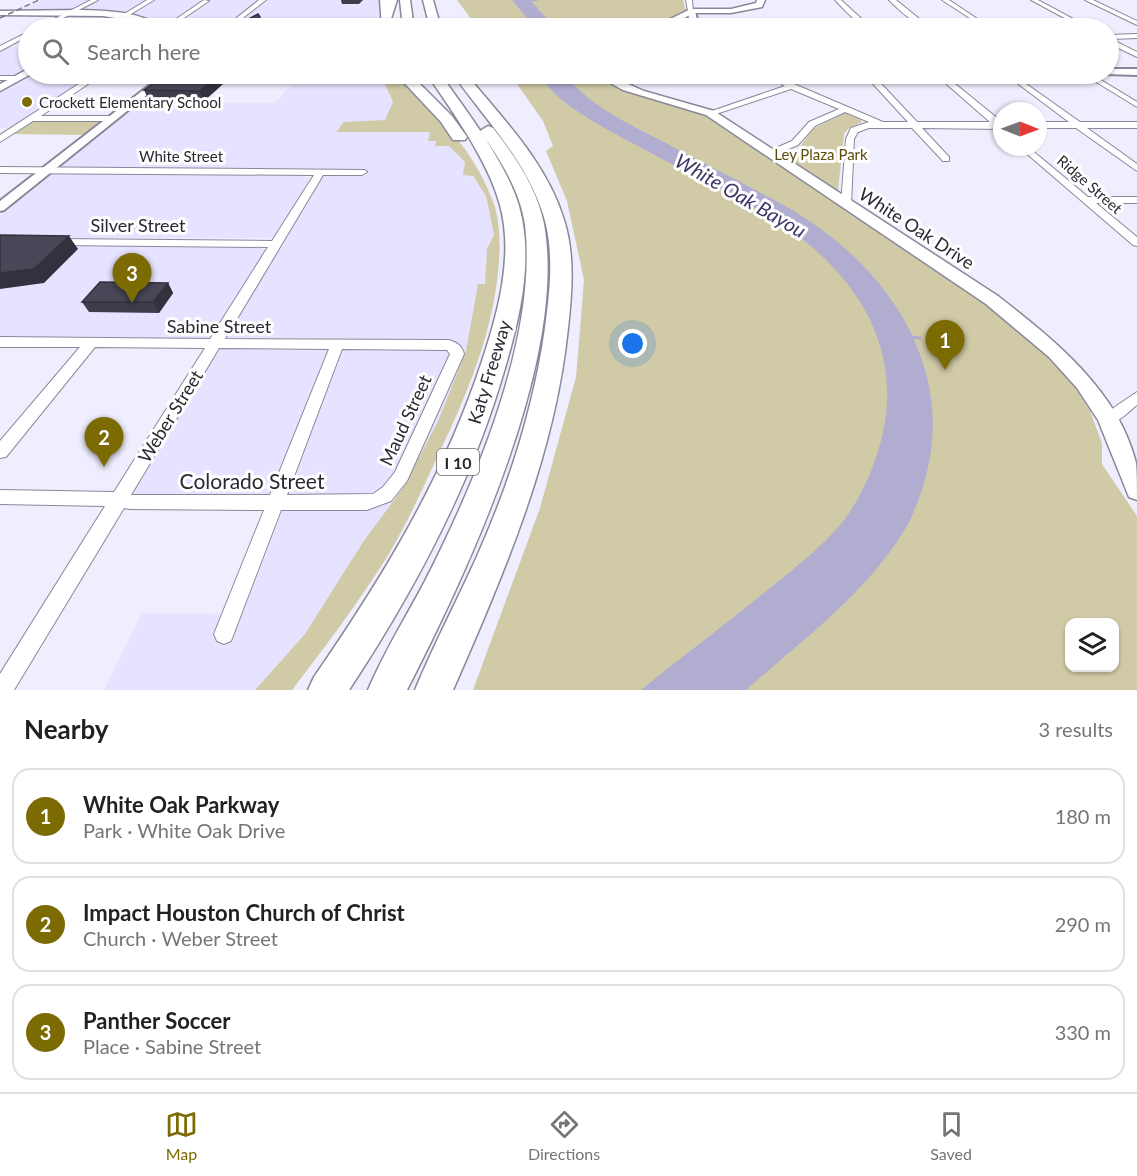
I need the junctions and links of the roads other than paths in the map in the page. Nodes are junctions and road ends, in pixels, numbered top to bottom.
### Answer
1 (95, 0) edge
2 (151, 0) edge
3 (263, 0) edge
4 (384, 0) edge
5 (392, 0) edge
6 (405, 0) edge
7 (429, 0) edge
8 (688, 0) edge
9 (761, 0) edge
10 (837, 0) edge
11 (892, 0) edge
12 (945, 0) edge
13 (1034, 0) edge
14 (1088, 0) edge
15 (206, 1) edge
16 (1, 14) edge
17 (69, 14) junction
18 (693, 14) junction
19 (124, 16) junction
20 (61, 18) edge
21 (121, 18) edge
22 (128, 18) edge
23 (138, 18) edge
24 (180, 18) edge
25 (240, 18) edge
26 (385, 18) edge
27 (388, 18) edge
28 (408, 18) edge
29 (434, 18) edge
30 (680, 18) edge
31 (694, 18) edge
32 (857, 18) edge
33 (915, 18) edge
34 (973, 18) edge
35 (1068, 18) edge
36 (1137, 23) edge
37 (1137, 36) edge
38 (1119, 37) edge
39 (18, 40) edge
40 (1119, 44) edge
41 (8, 45) junction
42 (18, 45) edge
43 (0, 49) edge
44 (1137, 55) edge
45 (1119, 72) edge
46 (1137, 72) edge
47 (0, 78) edge
48 (18, 78) joint
49 (83, 84) edge
50 (156, 84) edge
51 (413, 84) edge
52 (441, 84) edge
53 (453, 84) edge
54 (468, 84) edge
55 (621, 84) edge
56 (787, 84) edge
57 (877, 84) edge
58 (951, 84) edge
59 (1022, 84) edge
60 (1103, 84) edge
61 (791, 86) junction
62 (0, 88) edge
63 (1137, 105) edge
64 (846, 110) junction
65 (710, 113) junction
66 (31, 118) junction
67 (112, 119) junction
68 (993, 120) edge
69 (882, 124) junction
70 (915, 125) junction
71 (1047, 125) edge
72 (1078, 125) junction
73 (1137, 125) edge
74 (993, 126) edge
75 (0, 139) edge
76 (772, 153) junction
77 (1034, 156) edge
78 (946, 159) dead end
79 (1137, 168) edge
80 (0, 170) edge
81 (46, 171) junction
82 (320, 172) junction
83 (362, 172) dead end
84 (506, 198) junction
85 (1087, 200) junction
86 (1137, 200) edge
87 (846, 204) junction
88 (0, 207) edge
89 (44, 242) edge
90 (1137, 243) edge
91 (275, 244) junction
92 (0, 342) edge
93 (91, 343) junction
94 (214, 344) junction
95 (337, 345) junction
96 (438, 345) joint
97 (1137, 397) edge
98 (1108, 418) junction
99 (0, 452) edge
100 (1137, 490) edge
101 (0, 497) edge
102 (119, 499) junction
103 (276, 503) junction
104 (360, 503) joint
105 (224, 634) dead end
106 (2, 690) edge
107 (327, 690) edge
108 (387, 690) edge
109 (434, 690) edge

1 - 17 street
2 - 19 street
3 - 25 street
4 - 26 main road
5 - 27 highway
6 - 28 highway
7 - 29 highway
8 - 18 street
9 - 18 main road
10 - 32 street
11 - 33 street
12 - 34 street
13 - 35 street
14 - 36 street
15 - 24 street
16 - 17 main road
17 - 19 main road
17 - 20 street
18 - 30 main road
18 - 31 street
19 - 21 main road
19 - 22 main road
19 - 23 main road
37 - 38 street
39 - 41 street
40 - 44 street
41 - 42 street
41 - 43 street
45 - 46 street
47 - 48 street
48 - 62 main road
49 - 66 street
50 - 67 street
51 - 84 highway
52 - 84 highway, Katy Freeway / I 10
53 - 108 highway
54 - 109 highway
55 - 65 main road, White Oak Drive
56 - 61 street
57 - 70 street
58 - 68 street
59 - 72 street
60 - 63 street
61 - 64 street
61 - 65 street
64 - 69 street
64 - 76 street
65 - 76 main road, White Oak Drive
66 - 67 street
66 - 75 street
67 - 81 street
69 - 70 street
69 - 87 street
70 - 74 street
70 - 78 street
71 - 72 street
72 - 73 street
72 - 79 street
76 - 87 main road, White Oak Drive
77 - 85 street, Ridge Street
80 - 81 street, White Street
81 - 82 street, White Street
81 - 88 street
82 - 83 street, White Street
82 - 91 street, Weber Street
84 - 107 highway, Katy Freeway / I 10
85 - 86 street
85 - 90 street, Ridge Street
87 - 98 main road, White Oak Drive
89 - 91 street, Silver Street
91 - 94 street, Weber Street
92 - 93 street, Sabine Street
93 - 94 street, Sabine Street
93 - 99 street
94 - 95 street, Sabine Street
94 - 102 street, Weber Street
95 - 96 street, Sabine Street
95 - 103 street
96 - 104 street, Maud Street
97 - 98 street
98 - 100 main road, White Oak Drive
101 - 102 street, Colorado Street
102 - 103 street, Colorado Street
102 - 106 street, Weber Street
103 - 104 street, Colorado Street
103 - 105 street

